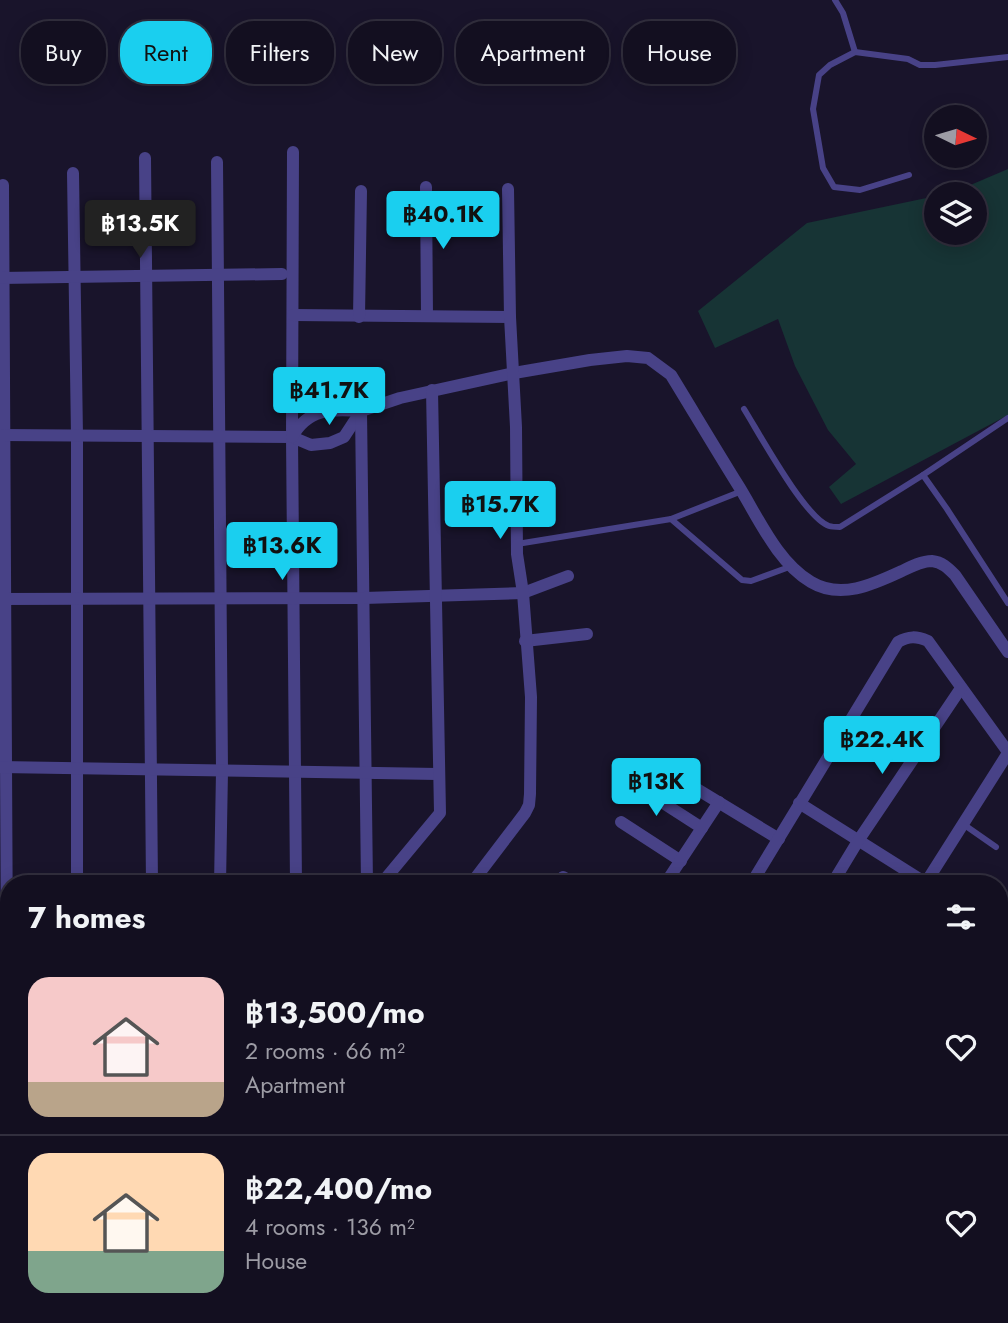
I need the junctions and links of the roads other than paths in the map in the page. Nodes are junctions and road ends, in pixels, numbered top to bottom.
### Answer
1 (835, 0) edge
2 (855, 51) junction
3 (1008, 57) edge
4 (293, 152) dead end
5 (145, 158) dead end
6 (216, 162) dead end
7 (73, 173) dead end
8 (909, 175) dead end
9 (3, 185) dead end
10 (426, 187) dead end
11 (508, 189) dead end
12 (361, 191) dead end
13 (282, 274) dead end
14 (218, 276) junction
15 (74, 277) junction
16 (147, 277) junction
17 (2, 278) edge
18 (293, 316) junction
19 (427, 316) junction
20 (359, 317) junction
21 (510, 317) junction
22 (514, 373) junction
23 (432, 390) junction
24 (744, 409) dead end
25 (361, 411) junction
26 (1008, 418) edge
27 (2, 435) edge
28 (77, 436) junction
29 (148, 436) junction
30 (220, 436) junction
31 (292, 437) junction
32 (923, 475) junction
33 (742, 491) junction
34 (671, 519) junction
35 (517, 544) junction
36 (792, 566) junction
37 (568, 576) dead end
38 (523, 593) junction
39 (436, 595) junction
40 (221, 597) junction
41 (77, 598) junction
42 (150, 598) junction
43 (294, 598) junction
44 (364, 598) junction
45 (3, 599) edge
46 (1008, 603) edge
47 (587, 634) dead end
48 (525, 641) junction
49 (1008, 652) edge
50 (961, 688) junction
51 (1008, 752) edge
52 (659, 766) dead end
53 (3, 767) edge
54 (78, 769) junction
55 (150, 770) junction
56 (222, 771) junction
57 (294, 772) junction
58 (367, 773) junction
59 (438, 774) junction
60 (629, 781) dead end
61 (719, 802) junction
62 (799, 803) junction
63 (621, 822) dead end
64 (964, 824) junction
65 (702, 828) junction
66 (779, 839) junction
67 (858, 841) junction
68 (996, 847) dead end
69 (681, 861) junction
70 (6, 875) edge
71 (77, 875) edge
72 (152, 875) edge
73 (220, 875) edge
74 (296, 875) edge
75 (367, 875) edge
76 (389, 875) edge
77 (478, 875) edge
78 (671, 875) edge
79 (757, 875) edge
80 (837, 875) edge
81 (913, 875) edge
82 (931, 875) edge

1 - 2 lane
2 - 3 lane
2 - 8 lane
4 - 18 street
5 - 16 street
6 - 14 street
7 - 15 street
9 - 17 street
10 - 19 street
11 - 21 street
12 - 20 street
13 - 14 street
14 - 16 street
14 - 30 street
15 - 16 street
15 - 17 street
15 - 28 street
16 - 29 street
17 - 27 street
18 - 20 street
18 - 31 street
19 - 20 street
19 - 21 street
21 - 22 street
22 - 23 street
22 - 33 street
22 - 35 street
23 - 25 street
23 - 39 street
24 - 32 lane
25 - 31 street
25 - 31 street
25 - 44 street
26 - 32 lane
27 - 28 street
27 - 45 street
28 - 29 street
28 - 41 street
29 - 30 street
29 - 42 street
30 - 31 street
30 - 40 street
31 - 43 street
32 - 46 lane
33 - 34 lane
33 - 36 street
34 - 35 lane
34 - 36 lane
35 - 38 street
36 - 49 street
37 - 38 street
38 - 39 street
38 - 48 street
39 - 44 street
39 - 59 street
40 - 42 street
40 - 43 street
40 - 56 street
41 - 42 street
41 - 45 street
41 - 54 street
42 - 55 street
43 - 44 street
43 - 57 street
44 - 58 street
45 - 53 street
47 - 48 street
48 - 77 street
50 - 51 street
50 - 62 street
50 - 67 street
51 - 64 street
52 - 61 street
53 - 54 street
53 - 70 street
54 - 55 street
54 - 71 street
55 - 56 street
55 - 72 street
56 - 57 street
56 - 73 street
57 - 58 street
57 - 74 street
58 - 59 street
58 - 75 street
59 - 76 street
60 - 65 street
61 - 65 street
61 - 66 street
62 - 66 street
62 - 67 street
63 - 69 street
64 - 68 lane
64 - 82 street
65 - 69 street
66 - 79 street
67 - 80 street
67 - 81 street
69 - 78 street

